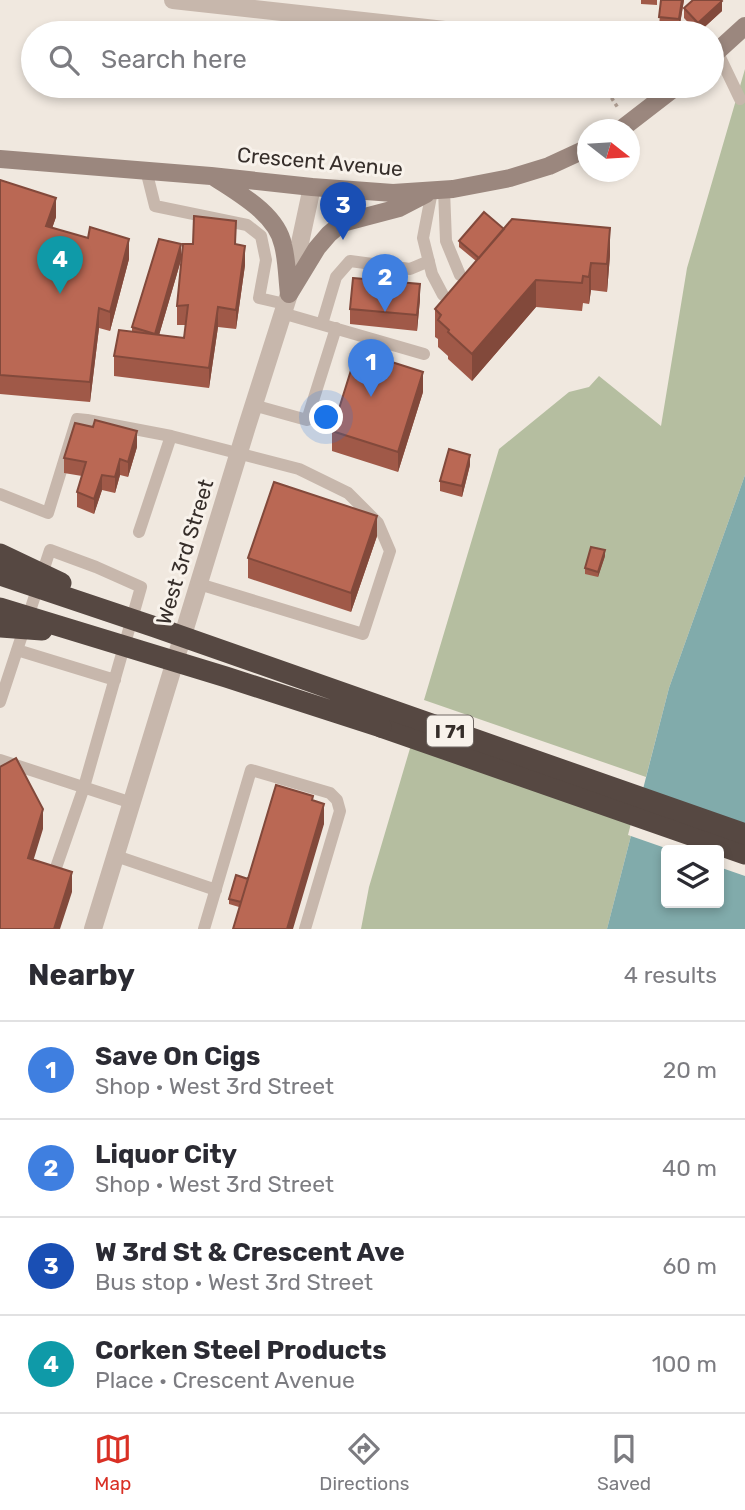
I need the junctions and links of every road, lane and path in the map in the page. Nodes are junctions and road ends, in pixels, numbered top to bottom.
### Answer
1 (173, 0) edge
2 (363, 21) edge
3 (745, 26) edge
4 (724, 45) edge
5 (724, 70) edge
6 (610, 98) edge
7 (661, 98) edge
8 (740, 99) dead end
9 (620, 119) edge
10 (634, 119) edge
11 (577, 153) edge
12 (0, 159) edge
13 (146, 170) junction
14 (211, 176) junction
15 (312, 187) junction
16 (438, 190) junction
17 (429, 261) junction
18 (460, 275) edge
19 (443, 295) edge
20 (285, 303) junction
21 (321, 324) junction
22 (336, 328) junction
23 (424, 354) dead end
24 (253, 404) junction
25 (171, 436) junction
26 (239, 453) junction
27 (0, 494) edge
28 (139, 531) dead end
29 (0, 554) edge
30 (0, 575) edge
31 (199, 584) junction
32 (0, 608) edge
33 (0, 627) edge
34 (155, 627) junction
35 (116, 643) junction
36 (17, 650) junction
37 (115, 680) junction
38 (0, 702) edge
39 (0, 760) edge
40 (83, 787) junction
41 (132, 803) junction
42 (745, 834) edge
43 (745, 854) edge
44 (116, 856) junction
45 (50, 885) edge
46 (216, 890) junction
47 (93, 929) edge
48 (204, 929) edge
49 (305, 929) edge

1 - 2 street
3 - 4 main road
5 - 8 lane
6 - 9 path
7 - 10 main road
11 - 16 main road, Crescent Avenue
12 - 13 main road, Crescent Avenue
13 - 14 main road, Crescent Avenue
13 - 20 lane
14 - 15 main road, Crescent Avenue
14 - 20 main road
15 - 16 main road, Crescent Avenue
15 - 20 street, West 3rd Street
16 - 17 lane
16 - 18 lane
16 - 20 main road
17 - 19 lane
17 - 21 lane
20 - 21 lane
20 - 24 street, West 3rd Street
21 - 22 lane
22 - 23 lane
22 - 24 lane
24 - 26 street, West 3rd Street
25 - 26 lane
25 - 27 lane
25 - 28 lane
26 - 31 street, West 3rd Street
26 - 31 lane
29 - 34 highway, bridge
30 - 34 highway, I 71, bridge
31 - 41 street, West 3rd Street
32 - 35 highway, I 71, bridge
33 - 35 highway, bridge
34 - 42 highway, I 71, bridge
35 - 43 highway, I 71, bridge
36 - 37 lane
36 - 37 lane
36 - 38 lane
37 - 40 lane
39 - 40 lane
40 - 41 lane
40 - 45 lane
41 - 44 street, West 3rd Street
44 - 46 lane
44 - 47 street, West 3rd Street
46 - 48 lane
46 - 49 lane

